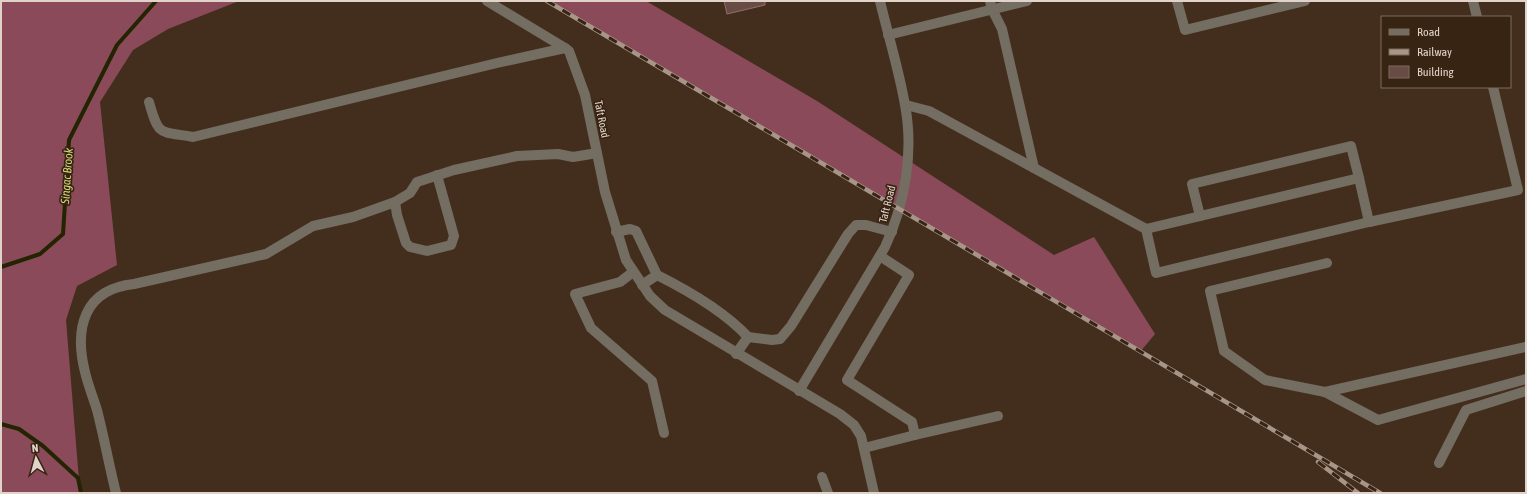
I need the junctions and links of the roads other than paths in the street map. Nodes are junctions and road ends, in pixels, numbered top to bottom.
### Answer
1 (487, 1) edge
2 (880, 1) edge
3 (1027, 1) edge
4 (1177, 1) edge
5 (1305, 1) edge
6 (1473, 1) edge
7 (991, 5) edge
8 (1477, 16) edge
9 (888, 34) junction
10 (564, 48) junction
11 (1494, 88) edge
12 (149, 102) dead end
13 (906, 105) junction
14 (597, 153) junction
15 (1034, 168) junction
16 (437, 175) junction
17 (1359, 178) junction
18 (395, 202) junction
19 (1200, 216) junction
20 (1369, 222) junction
21 (1146, 229) junction
22 (616, 232) junction
23 (892, 232) junction
24 (880, 256) junction
25 (1327, 263) dead end
26 (633, 272) junction
27 (657, 275) junction
28 (642, 285) junction
29 (748, 337) junction
30 (1526, 346) edge
31 (736, 354) junction
32 (1526, 379) edge
33 (799, 391) junction
34 (1526, 391) edge
35 (1325, 392) junction
36 (998, 416) dead end
37 (664, 433) dead end
38 (915, 436) junction
39 (864, 448) junction
40 (1439, 462) dead end
41 (822, 477) dead end
42 (116, 493) edge
43 (828, 493) edge
44 (874, 493) edge

1 - 10 street
2 - 9 street, Taft Road
3 - 7 street
4 - 5 street
6 - 8 street
7 - 9 street
7 - 15 street
9 - 13 street, Taft Road
10 - 12 street
10 - 14 street, Taft Road
11 - 20 street
13 - 15 street
13 - 23 street, Taft Road
14 - 16 street
14 - 22 street, Taft Road
15 - 21 street
16 - 18 street
16 - 18 street
17 - 19 street
17 - 19 street
17 - 20 street
18 - 42 street
19 - 21 street
20 - 21 street
22 - 26 street, Taft Road
22 - 27 street
23 - 24 street, Taft Road
23 - 29 street
24 - 33 street, Taft Road
24 - 38 street
25 - 35 street
26 - 28 street, Taft Road
26 - 37 street
27 - 28 street
27 - 29 street
28 - 31 street, Taft Road
29 - 31 street
30 - 35 street
31 - 33 street, Taft Road
32 - 35 street
33 - 39 street, Taft Road
34 - 40 street
36 - 38 street
38 - 39 street
39 - 44 street, Taft Road
41 - 43 street

